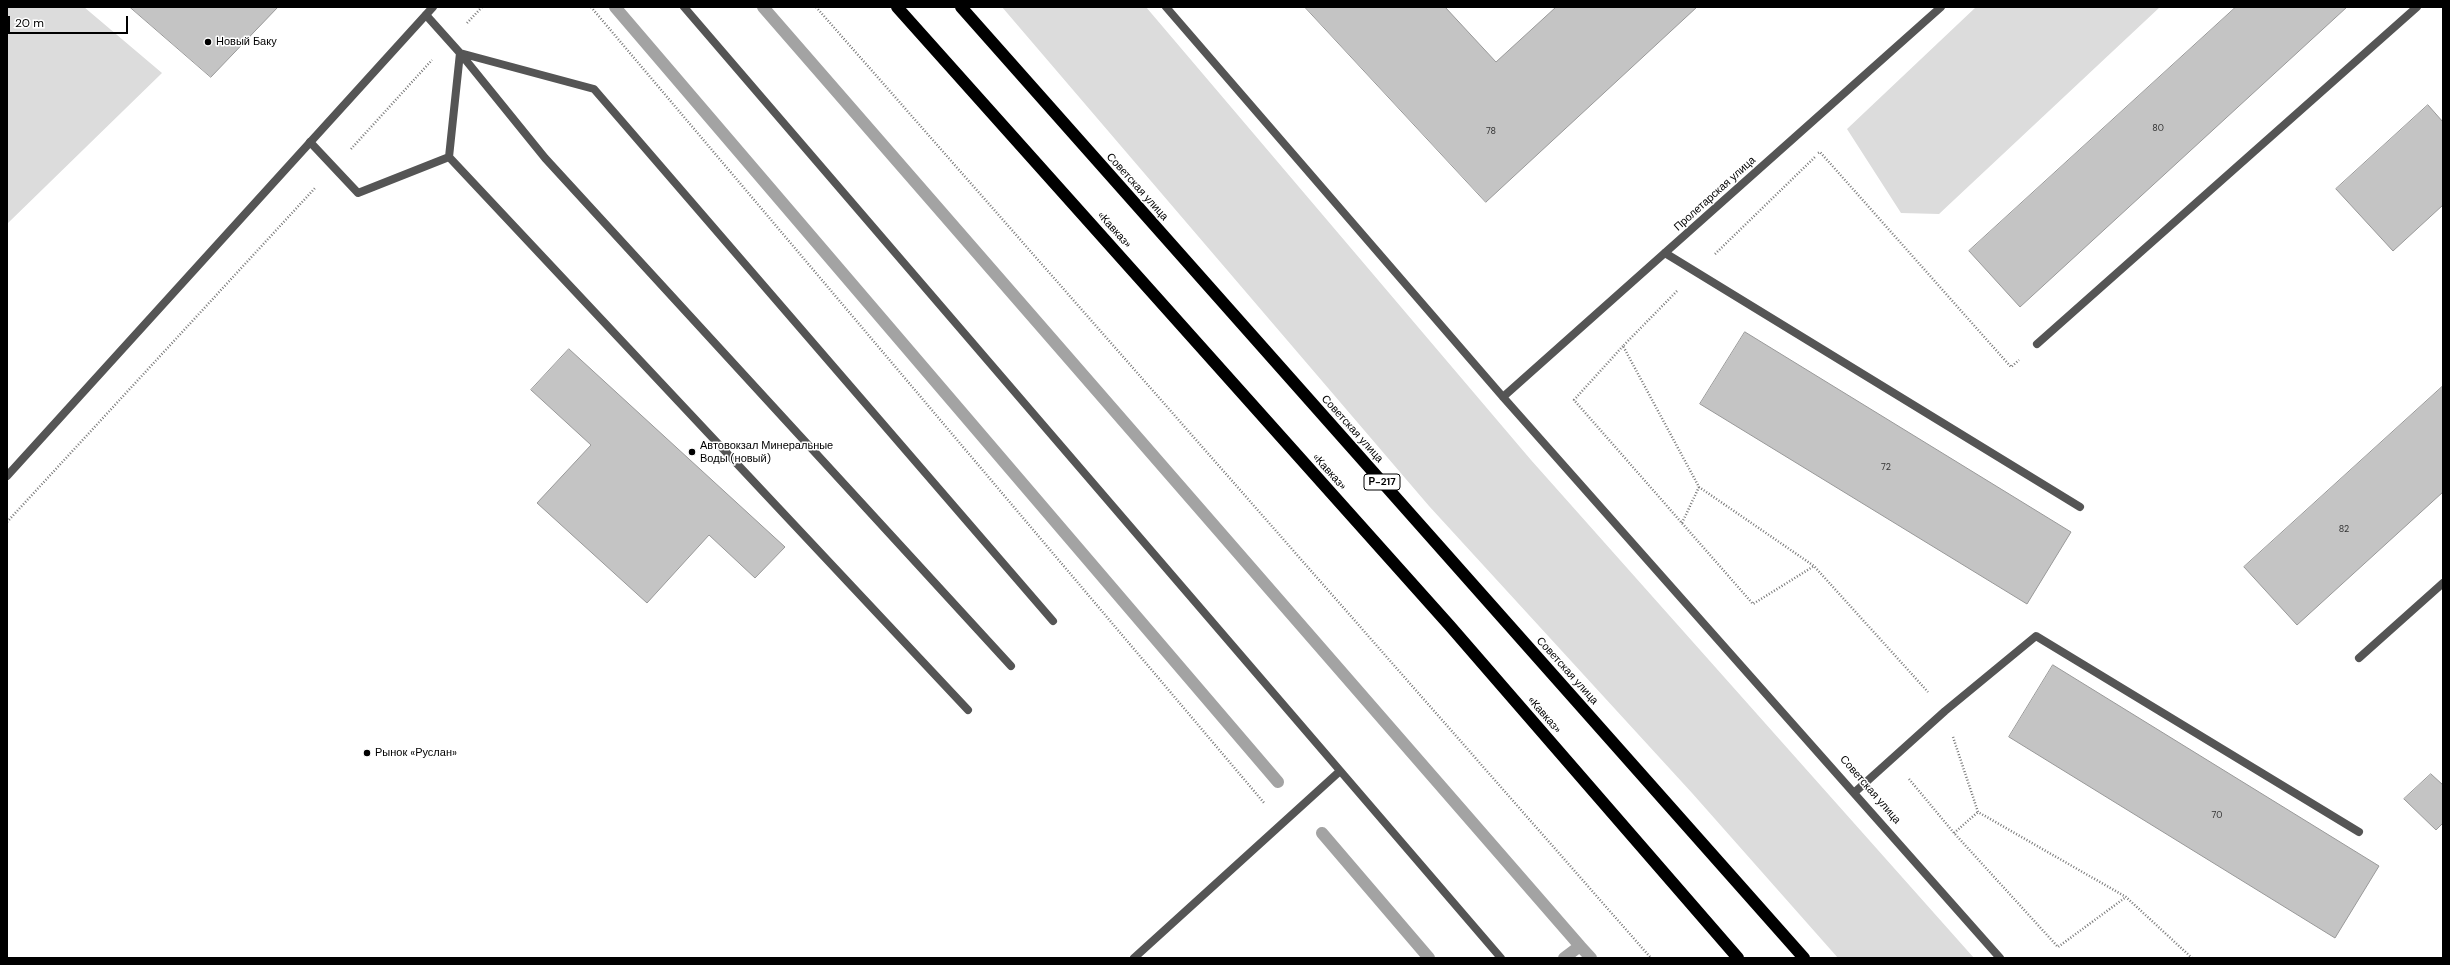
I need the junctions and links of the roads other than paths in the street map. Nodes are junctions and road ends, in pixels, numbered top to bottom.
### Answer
1 (433, 7) edge
2 (684, 7) edge
3 (897, 7) edge
4 (961, 7) edge
5 (1166, 7) edge
6 (1941, 7) edge
7 (2417, 7) edge
8 (426, 15) junction
9 (460, 53) junction
10 (310, 142) junction
11 (449, 157) junction
12 (1665, 253) junction
13 (2037, 344) road end
14 (1503, 398) junction
15 (7, 476) edge
16 (2080, 507) dead end
17 (2443, 583) edge
18 (1052, 621) dead end
19 (2359, 658) dead end
20 (1011, 666) dead end
21 (968, 710) dead end
22 (1340, 771) junction
23 (1855, 792) junction
24 (2359, 832) dead end
25 (1134, 958) edge
26 (1501, 958) edge
27 (1738, 958) edge
28 (1804, 958) edge
29 (2000, 958) edge

1 - 8 street
2 - 22 street
3 - 27 highway, «Кавказ»
4 - 28 highway, Советская улица / Р-217
5 - 14 street, Советская улица
6 - 12 street, Пролетарская улица
7 - 13 street
8 - 9 street
8 - 10 street
9 - 11 street
9 - 18 street
9 - 20 street
10 - 11 street
10 - 15 street
11 - 21 street
12 - 14 street, Пролетарская улица
12 - 16 street
14 - 23 street, Советская улица
17 - 19 street
22 - 25 street
22 - 26 street
23 - 24 street
23 - 29 street, Советская улица

